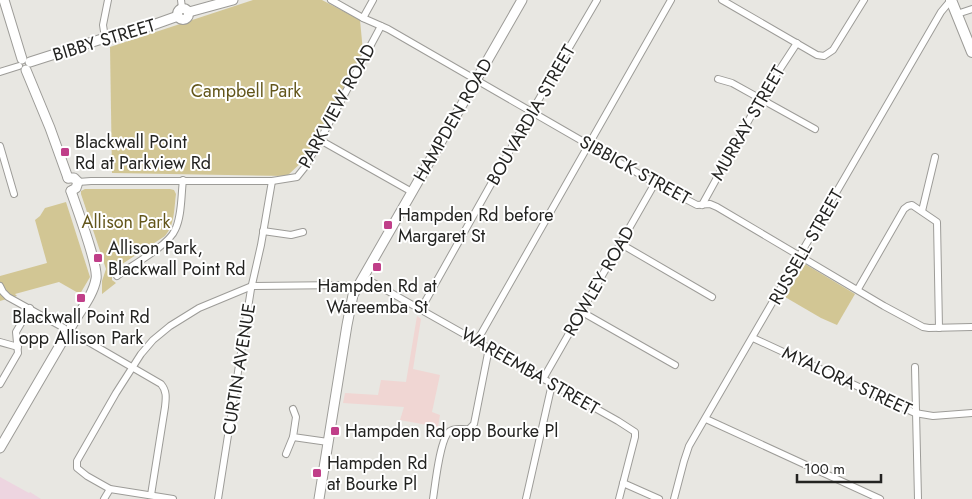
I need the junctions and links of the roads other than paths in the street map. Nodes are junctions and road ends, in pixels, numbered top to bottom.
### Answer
1 (4, 0) edge
2 (108, 0) edge
3 (233, 0) edge
4 (330, 0) edge
5 (373, 0) edge
6 (522, 0) edge
7 (597, 0) edge
8 (671, 0) edge
9 (722, 0) edge
10 (864, 0) edge
11 (951, 0) edge
12 (182, 9) edge
13 (972, 9) edge
14 (957, 14) junction
15 (363, 18) junction
16 (381, 26) junction
17 (105, 38) junction
18 (797, 43) junction
19 (972, 52) edge
20 (24, 64) junction
21 (0, 72) edge
22 (718, 79) dead end
23 (476, 80) junction
24 (761, 98) junction
25 (532, 111) junction
26 (814, 129) dead end
27 (320, 140) junction
28 (589, 145) junction
29 (0, 146) edge
30 (935, 157) dead end
31 (8, 170) junction
32 (0, 172) edge
33 (68, 178) junction
34 (184, 180) junction
35 (272, 181) junction
36 (78, 182) junction
37 (655, 183) junction
38 (71, 191) junction
39 (412, 192) junction
40 (14, 194) dead end
41 (702, 205) junction
42 (922, 211) junction
43 (263, 231) junction
44 (303, 232) dead end
45 (620, 244) junction
46 (801, 256) junction
47 (116, 276) dead end
48 (363, 278) junction
49 (0, 286) edge
50 (252, 286) junction
51 (858, 289) junction
52 (356, 290) junction
53 (712, 297) dead end
54 (30, 308) junction
55 (420, 309) junction
56 (582, 312) junction
57 (972, 327) edge
58 (939, 328) junction
59 (69, 331) junction
60 (753, 338) junction
61 (477, 341) junction
62 (0, 342) edge
63 (18, 347) junction
64 (489, 348) junction
65 (674, 365) dead end
66 (915, 366) dead end
67 (132, 367) junction
68 (543, 379) junction
69 (0, 384) edge
70 (552, 384) junction
71 (293, 409) dead end
72 (915, 414) junction
73 (972, 414) edge
74 (706, 418) junction
75 (293, 437) junction
76 (328, 442) junction
77 (0, 448) edge
78 (286, 454) dead end
79 (623, 483) junction
80 (110, 489) junction
81 (151, 495) junction
82 (104, 499) edge
83 (173, 499) edge
84 (218, 499) edge
85 (319, 499) edge
86 (433, 499) edge
87 (526, 499) edge
88 (619, 499) edge
89 (659, 499) edge
90 (674, 499) edge
91 (880, 499) edge
92 (918, 499) edge

1 - 20 street
2 - 17 street
3 - 12 street, BIBBY STREET
4 - 15 street, SIBBICK STREET
5 - 15 street
6 - 23 street, HAMPDEN ROAD
7 - 25 street, BOUVARDIA STREET
8 - 28 street
9 - 18 street
10 - 18 street
11 - 14 main road
11 - 46 street, RUSSELL STREET
12 - 17 street, BIBBY STREET
13 - 14 street
14 - 19 main road
15 - 16 street, SIBBICK STREET
16 - 23 street, SIBBICK STREET
16 - 27 street, PARKVIEW ROAD
17 - 20 street, BIBBY STREET
18 - 24 street, MURRAY STREET
20 - 21 street
20 - 33 street
22 - 24 street
23 - 25 street, SIBBICK STREET
23 - 39 street, HAMPDEN ROAD
24 - 26 street
24 - 41 street, MURRAY STREET
25 - 28 street, SIBBICK STREET
25 - 55 street, BOUVARDIA STREET
27 - 35 street, PARKVIEW ROAD
27 - 39 street
28 - 37 street, SIBBICK STREET
28 - 61 street
29 - 31 street
30 - 42 street
31 - 32 street
31 - 40 street
33 - 36 street
33 - 38 street
34 - 35 street, PARKVIEW ROAD
34 - 36 street, PARKVIEW ROAD
34 - 47 street
35 - 43 street, CURTIN AVENUE
36 - 38 street
37 - 41 street, SIBBICK STREET
37 - 45 street, ROWLEY ROAD
38 - 59 street
39 - 48 street, HAMPDEN ROAD
41 - 46 street, SIBBICK STREET
42 - 51 street
42 - 58 street
43 - 44 street
43 - 50 street, CURTIN AVENUE
45 - 53 street
45 - 56 street, ROWLEY ROAD
46 - 51 street, SIBBICK STREET
46 - 60 street, RUSSELL STREET
48 - 52 street, HAMPDEN ROAD
48 - 55 street, WAREEMBA STREET
49 - 54 street
50 - 52 street
50 - 67 street
50 - 84 street, CURTIN AVENUE
51 - 58 street, SIBBICK STREET
52 - 76 street, HAMPDEN ROAD
54 - 59 street
54 - 63 street
55 - 61 street, WAREEMBA STREET
56 - 65 street
56 - 68 street, ROWLEY ROAD
57 - 58 street, SIBBICK STREET
59 - 67 street
59 - 77 street
60 - 72 street, MYALORA STREET
60 - 74 street, RUSSELL STREET
61 - 64 street, WAREEMBA STREET
62 - 63 street
63 - 69 street
64 - 68 street, WAREEMBA STREET
64 - 86 street
66 - 72 street
67 - 80 street
67 - 81 street
68 - 70 street, WAREEMBA STREET
70 - 79 street, WAREEMBA STREET
70 - 87 street
71 - 75 street
72 - 73 street, MYALORA STREET
72 - 92 street
74 - 90 street, RUSSELL STREET
74 - 91 street
75 - 76 street
75 - 78 street
76 - 85 street, HAMPDEN ROAD
79 - 88 street, WAREEMBA STREET
79 - 89 street
80 - 81 street
80 - 82 street
81 - 83 street

